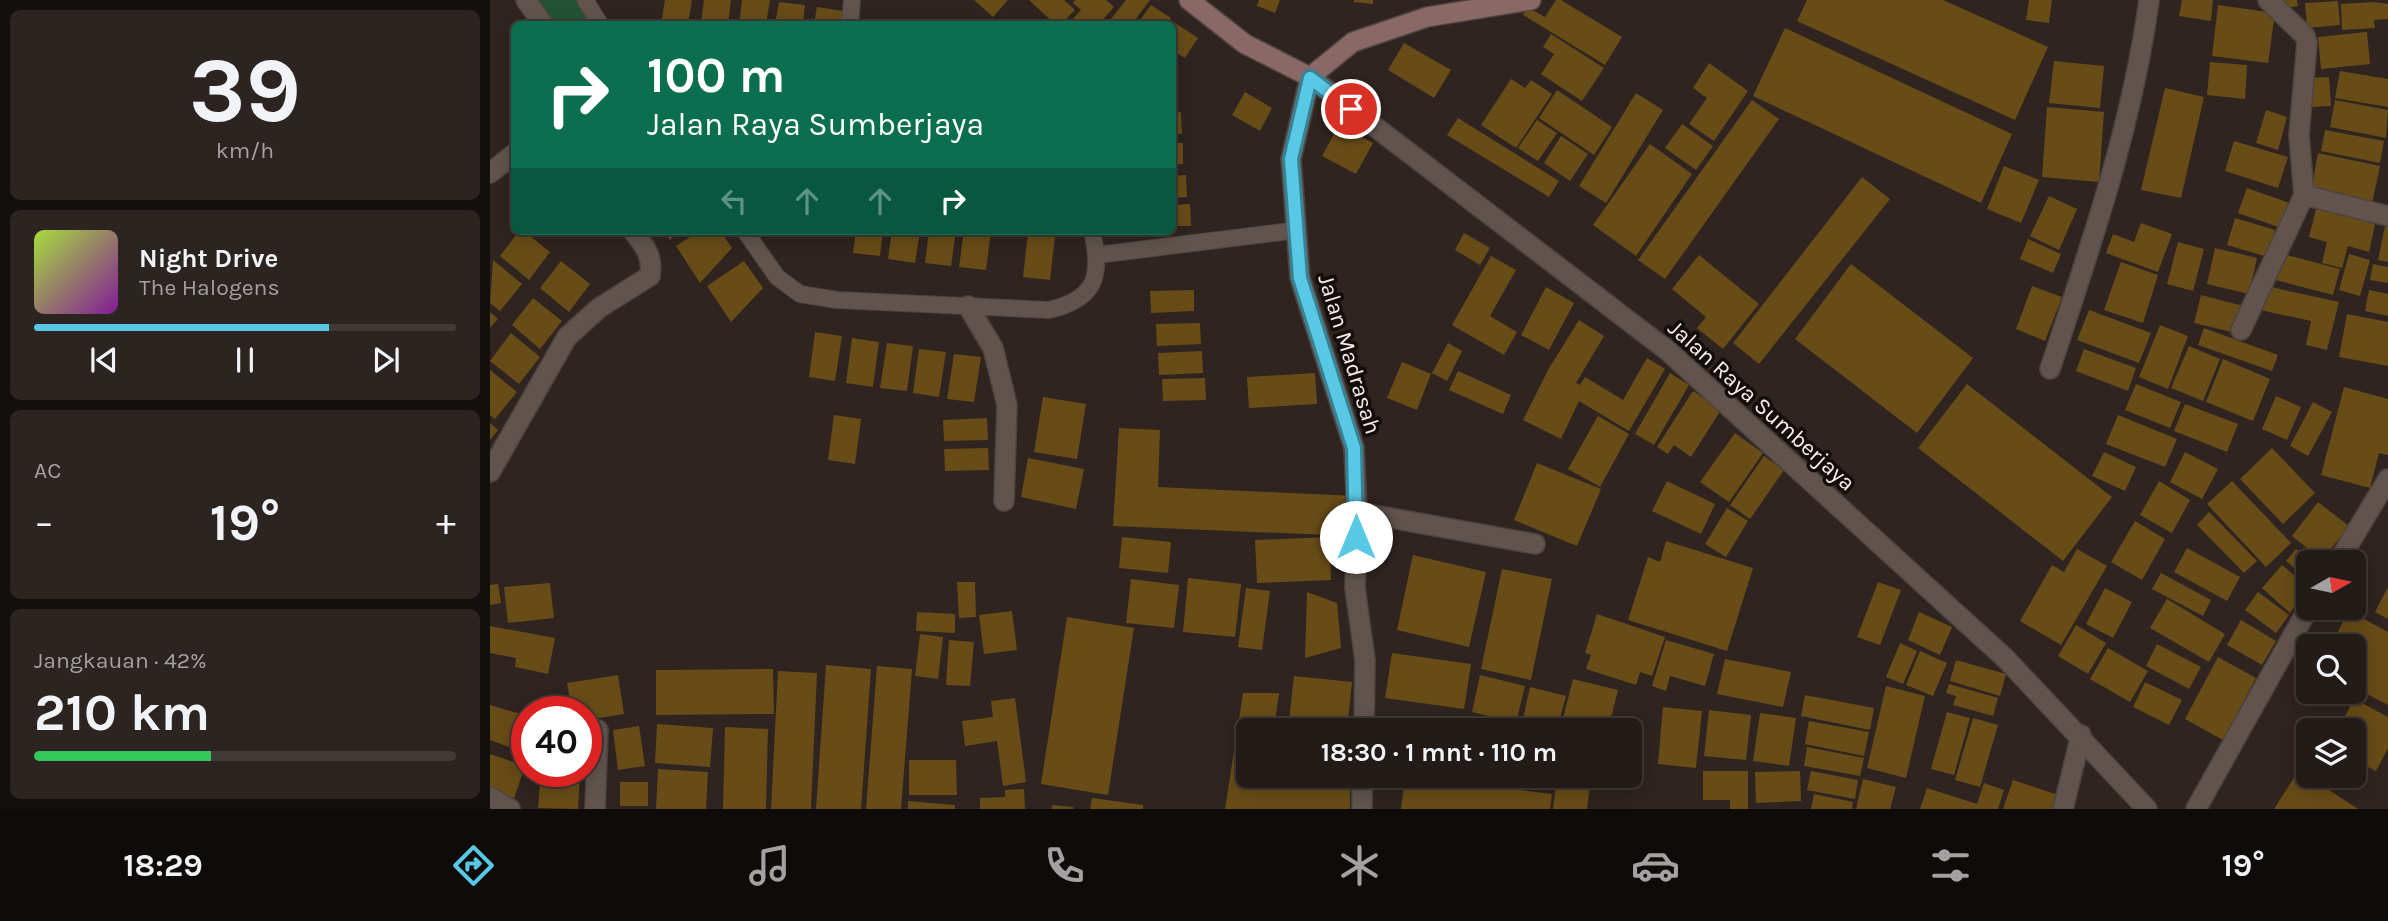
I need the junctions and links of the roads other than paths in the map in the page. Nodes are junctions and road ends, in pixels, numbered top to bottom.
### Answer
1 (526, 0) edge
2 (585, 0) edge
3 (852, 0) edge
4 (1189, 0) edge
5 (1531, 0) edge
6 (2149, 0) edge
7 (2268, 0) edge
8 (541, 21) edge
9 (598, 21) edge
10 (850, 21) edge
11 (1310, 78) junction
12 (511, 156) edge
13 (490, 173) edge
14 (2304, 195) junction
15 (2388, 216) edge
16 (1298, 230) junction
17 (636, 235) edge
18 (748, 235) edge
19 (1093, 235) edge
20 (1097, 255) junction
21 (968, 306) junction
22 (2241, 330) dead end
23 (2050, 369) dead end
24 (490, 472) edge
25 (2388, 478) edge
26 (1004, 501) dead end
27 (1357, 512) junction
28 (1535, 544) dead end
29 (2345, 550) edge
30 (2302, 620) edge
31 (1364, 718) edge
32 (2081, 735) junction
33 (596, 787) edge
34 (1362, 788) edge
35 (490, 797) edge
36 (510, 809) edge
37 (595, 809) edge
38 (1362, 809) edge
39 (2063, 809) edge
40 (2147, 809) edge
41 (2196, 809) edge

1 - 8 street
2 - 9 lane
3 - 10 lane
4 - 11 main road
5 - 11 main road
6 - 23 street
7 - 14 street
11 - 16 street, Jalan Madrasah
11 - 32 street, Jalan Raya Sumberjaya
12 - 13 street
14 - 15 street
14 - 22 street
16 - 20 lane
16 - 27 street, Jalan Madrasah
17 - 24 street
18 - 21 lane
19 - 20 lane
20 - 21 lane
21 - 26 street
25 - 29 street
27 - 28 street
27 - 31 street, Jalan Madrasah
30 - 41 street
32 - 39 street
32 - 40 street, Jalan Raya Sumberjaya
33 - 37 street
34 - 38 street
35 - 36 street

